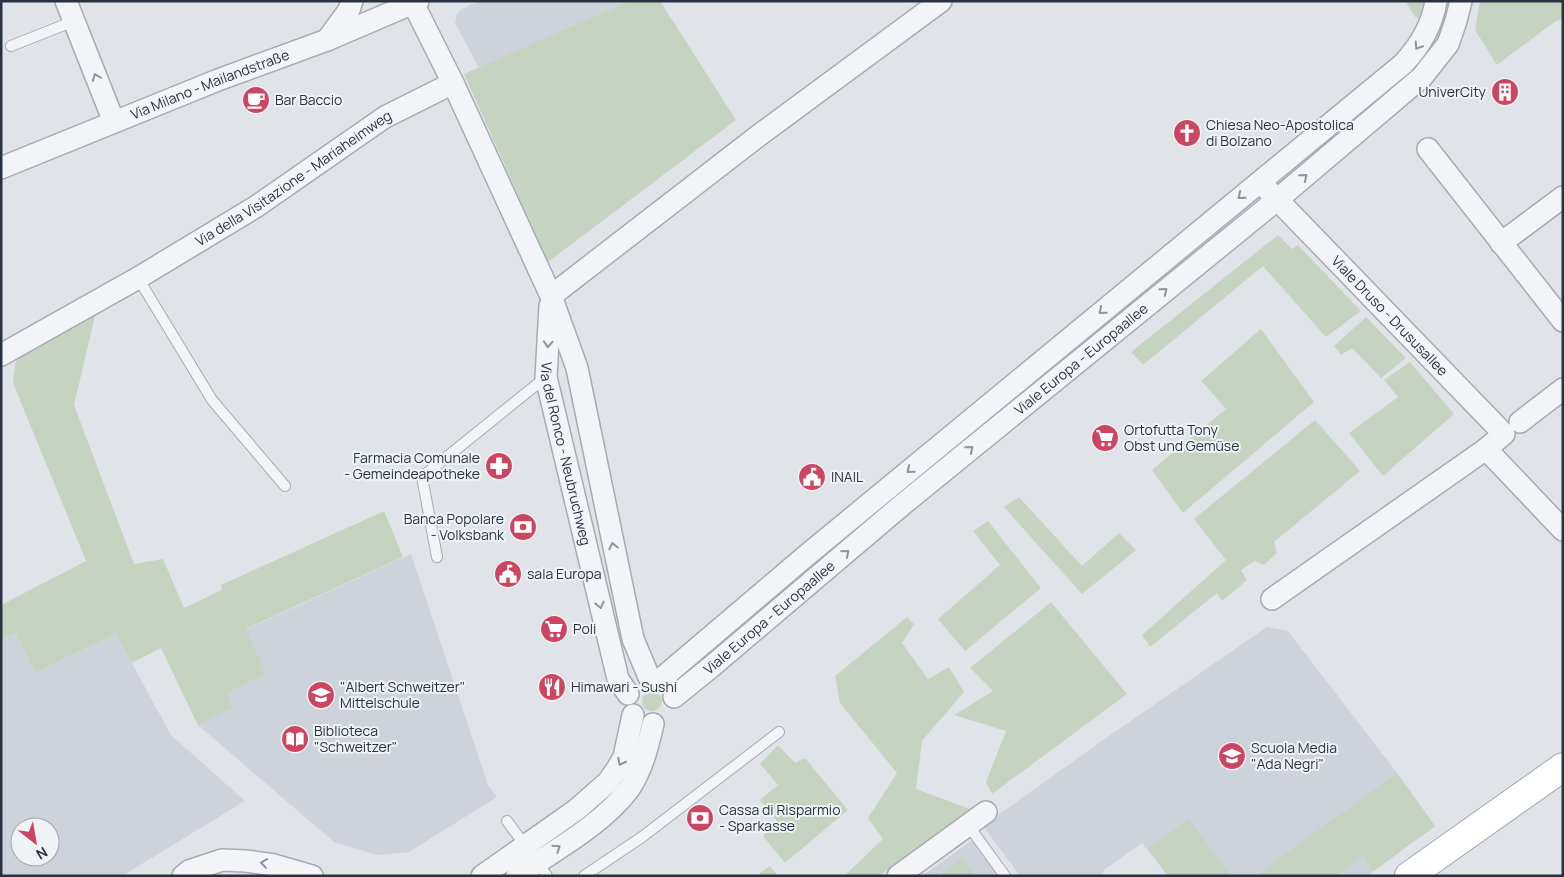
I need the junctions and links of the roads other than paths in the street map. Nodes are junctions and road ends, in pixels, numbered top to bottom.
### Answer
1 (352, 1) edge
2 (941, 1) edge
3 (1436, 1) edge
4 (1461, 1) edge
5 (414, 2) edge
6 (70, 11) edge
7 (327, 40) junction
8 (11, 46) dead end
9 (453, 83) junction
10 (114, 122) junction
11 (1428, 150) dead end
12 (1, 168) edge
13 (1260, 181) junction
14 (1563, 197) edge
15 (1278, 199) junction
16 (1501, 243) junction
17 (138, 278) junction
18 (551, 296) junction
19 (1563, 321) edge
20 (570, 351) junction
21 (1, 355) edge
22 (547, 383) junction
23 (1563, 388) edge
24 (583, 401) junction
25 (1520, 422) dead end
26 (1486, 449) junction
27 (285, 486) dead end
28 (1563, 530) edge
29 (436, 558) dead end
30 (1272, 599) dead end
31 (655, 678) junction
32 (628, 694) junction
33 (674, 697) junction
34 (633, 715) junction
35 (653, 724) junction
36 (779, 732) dead end
37 (1563, 767) edge
38 (986, 812) dead end
39 (507, 821) dead end
40 (968, 825) junction
41 (537, 861) edge
42 (1423, 872) edge
43 (183, 876) edge
44 (218, 876) edge
45 (247, 876) edge
46 (312, 876) edge
47 (482, 876) edge
48 (517, 876) edge
49 (584, 876) edge
50 (898, 876) edge
51 (1005, 876) edge

1 - 7 street
2 - 18 street
3 -> 13 street, Viale Europa - Europaallee
15 -> 4 street, Viale Europa - Europaallee
5 - 7 street, Via Milano - Mailandstraße
5 - 9 street, Via del Ronco - Neubruchweg
6 - 8 lane
10 -> 6 street
7 - 10 street, Via Milano - Mailandstraße
9 - 17 street, Via della Visitazione - Mariaheimweg
9 - 18 street, Via del Ronco - Neubruchweg
10 - 12 street, Via Milano - Mailandstraße
11 - 16 street
13 - 15 street, Viale Druso - Drususallee
13 -> 31 street, Viale Europa - Europaallee
14 - 16 street
15 - 26 street, Viale Druso - Drususallee
33 -> 15 street, Viale Europa - Europaallee
16 - 19 street
17 - 21 street, Via della Visitazione - Mariaheimweg
17 - 27 lane
18 - 20 street, Via del Ronco - Neubruchweg
18 -> 22 street, Via del Ronco - Neubruchweg
20 - 22 street
20 - 24 street, Via del Ronco - Neubruchweg
22 - 24 street
22 - 29 lane
22 -> 32 street, Via del Ronco - Neubruchweg
23 - 25 street
31 -> 24 street, Via del Ronco - Neubruchweg
26 - 28 street
26 - 30 street, Viale Druso - Drususallee
31 - 32 street, Viale Europa - Europaallee
31 - 33 street
32 - 34 street
33 - 35 street, Viale Europa - Europaallee
34 - 35 street
34 -> 41 street
41 -> 35 street
36 - 49 lane
37 - 42 main road
38 - 40 street
39 - 41 lane
40 - 50 street
40 - 51 lane
41 - 47 street
41 - 48 street
46 -> 43 street
44 - 45 street

